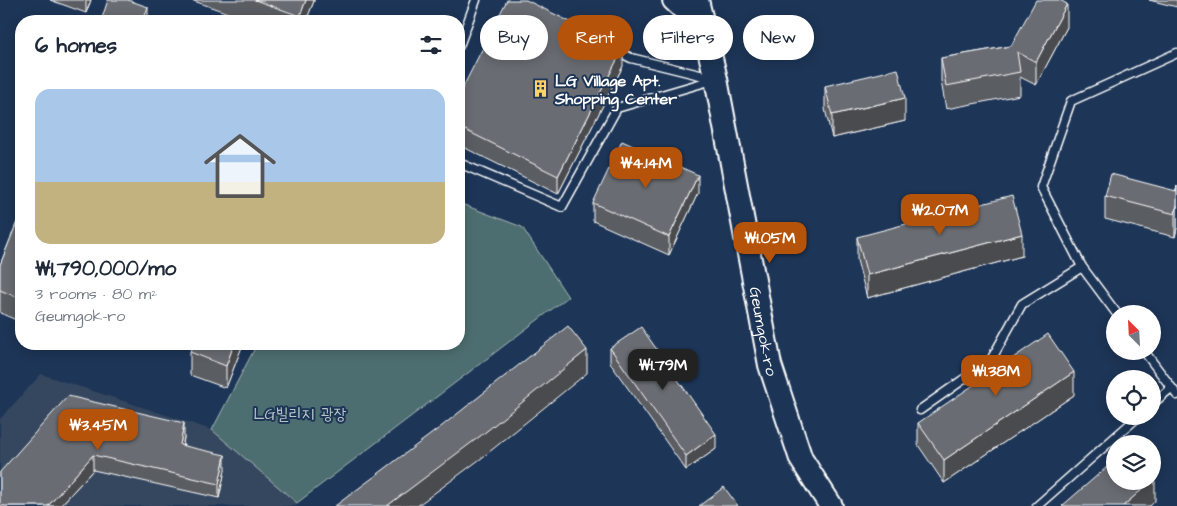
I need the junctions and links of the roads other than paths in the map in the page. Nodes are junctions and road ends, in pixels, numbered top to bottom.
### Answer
1 (476, 0) edge
2 (674, 0) edge
3 (697, 0) edge
4 (690, 15) edge
5 (700, 15) edge
6 (465, 30) edge
7 (1177, 52) edge
8 (633, 58) edge
9 (711, 60) edge
10 (716, 79) junction
11 (465, 166) edge
12 (1082, 267) junction
13 (1110, 305) edge
14 (1151, 360) edge
15 (1171, 388) junction
16 (1177, 395) edge
17 (1161, 396) edge
18 (920, 410) dead end
19 (1129, 425) edge
20 (831, 506) edge
21 (1036, 506) edge

1 - 6 lane
2 - 4 main road
3 - 5 main road, Geumgok-ro
7 - 12 lane
8 - 10 lane
9 - 10 main road, Geumgok-ro
10 - 11 lane
10 - 20 main road, Geumgok-ro
12 - 13 lane
12 - 18 lane
14 - 15 lane
15 - 16 lane
15 - 17 lane
19 - 21 lane

